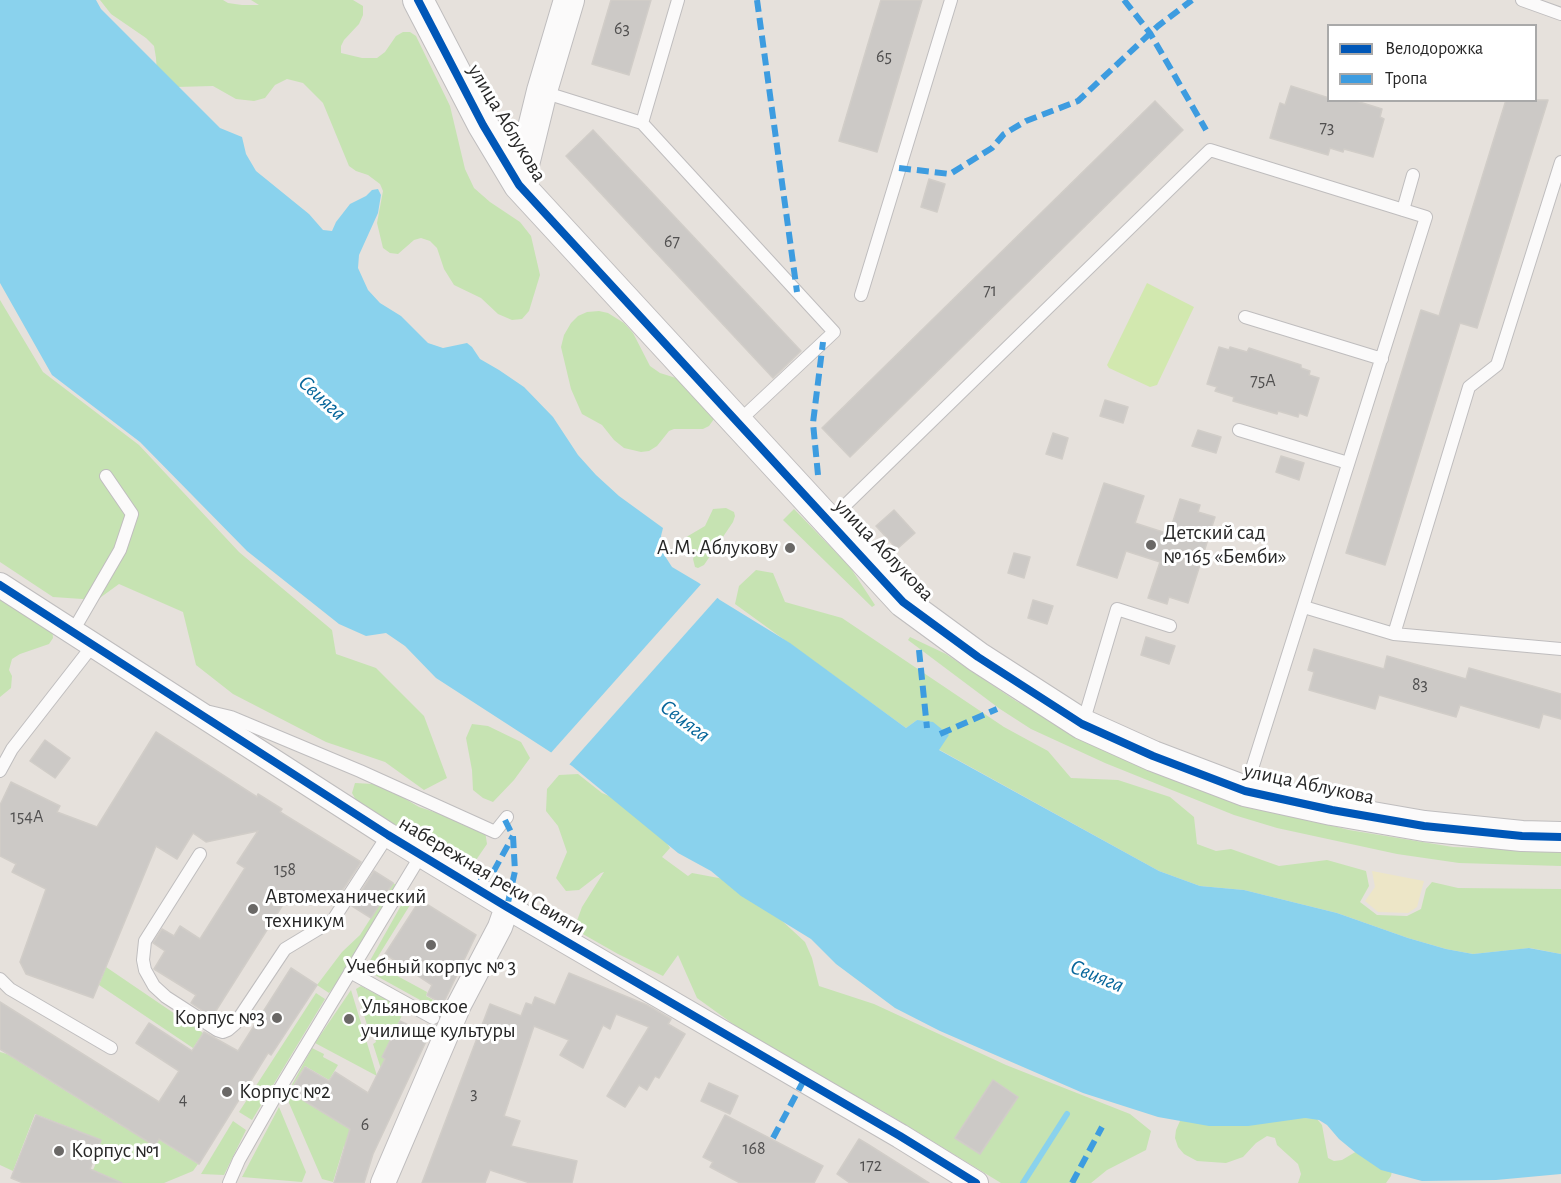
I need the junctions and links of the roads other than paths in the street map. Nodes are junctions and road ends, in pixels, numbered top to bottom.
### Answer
1 (418, 0) edge
2 (569, 0) edge
3 (678, 0) edge
4 (951, 0) edge
5 (1522, 0) edge
6 (1561, 14) edge
7 (542, 91) junction
8 (642, 123) junction
9 (1561, 162) edge
10 (1413, 175) dead end
11 (519, 185) junction
12 (1403, 210) junction
13 (861, 295) dead end
14 (1245, 317) dead end
15 (1382, 359) junction
16 (739, 421) junction
17 (1239, 430) dead end
18 (1348, 463) junction
19 (106, 476) dead end
20 (829, 521) junction
21 (0, 585) edge
22 (1304, 607) junction
23 (1170, 626) dead end
24 (73, 631) junction
25 (1394, 634) junction
26 (93, 645) junction
27 (1561, 649) edge
28 (188, 707) junction
29 (1082, 724) junction
30 (0, 771) edge
31 (1245, 791) junction
32 (507, 817) dead end
33 (388, 835) junction
34 (1561, 837) edge
35 (200, 854) dead end
36 (421, 855) junction
37 (507, 907) junction
38 (350, 972) junction
39 (0, 980) edge
40 (433, 1018) dead end
41 (111, 1048) dead end
42 (229, 1183) edge
43 (383, 1183) edge
44 (976, 1183) edge

1 - 11 street, улица Аблукова
2 - 7 street
3 - 8 lane
4 - 13 lane
5 - 6 lane
7 - 8 lane
7 - 11 street
8 - 16 lane
9 - 25 lane
10 - 12 lane
11 - 16 street, улица Аблукова
12 - 15 lane
12 - 20 lane
14 - 15 lane
15 - 18 lane
16 - 20 street, улица Аблукова
17 - 18 lane
18 - 22 lane
19 - 24 lane
20 - 29 street, улица Аблукова
21 - 24 street, набережная реки Свияги
22 - 25 lane
22 - 31 lane
23 - 29 lane
24 - 26 street, набережная реки Свияги
25 - 27 lane
26 - 28 street, набережная реки Свияги
26 - 30 lane
28 - 32 lane
28 - 33 street, набережная реки Свияги
29 - 31 street, улица Аблукова
31 - 34 street, улица Аблукова
33 - 35 lane
33 - 36 street, набережная реки Свияги
36 - 37 street, набережная реки Свияги
36 - 38 lane
37 - 43 street
37 - 44 street, набережная реки Свияги
38 - 40 lane
38 - 42 lane
39 - 41 lane

